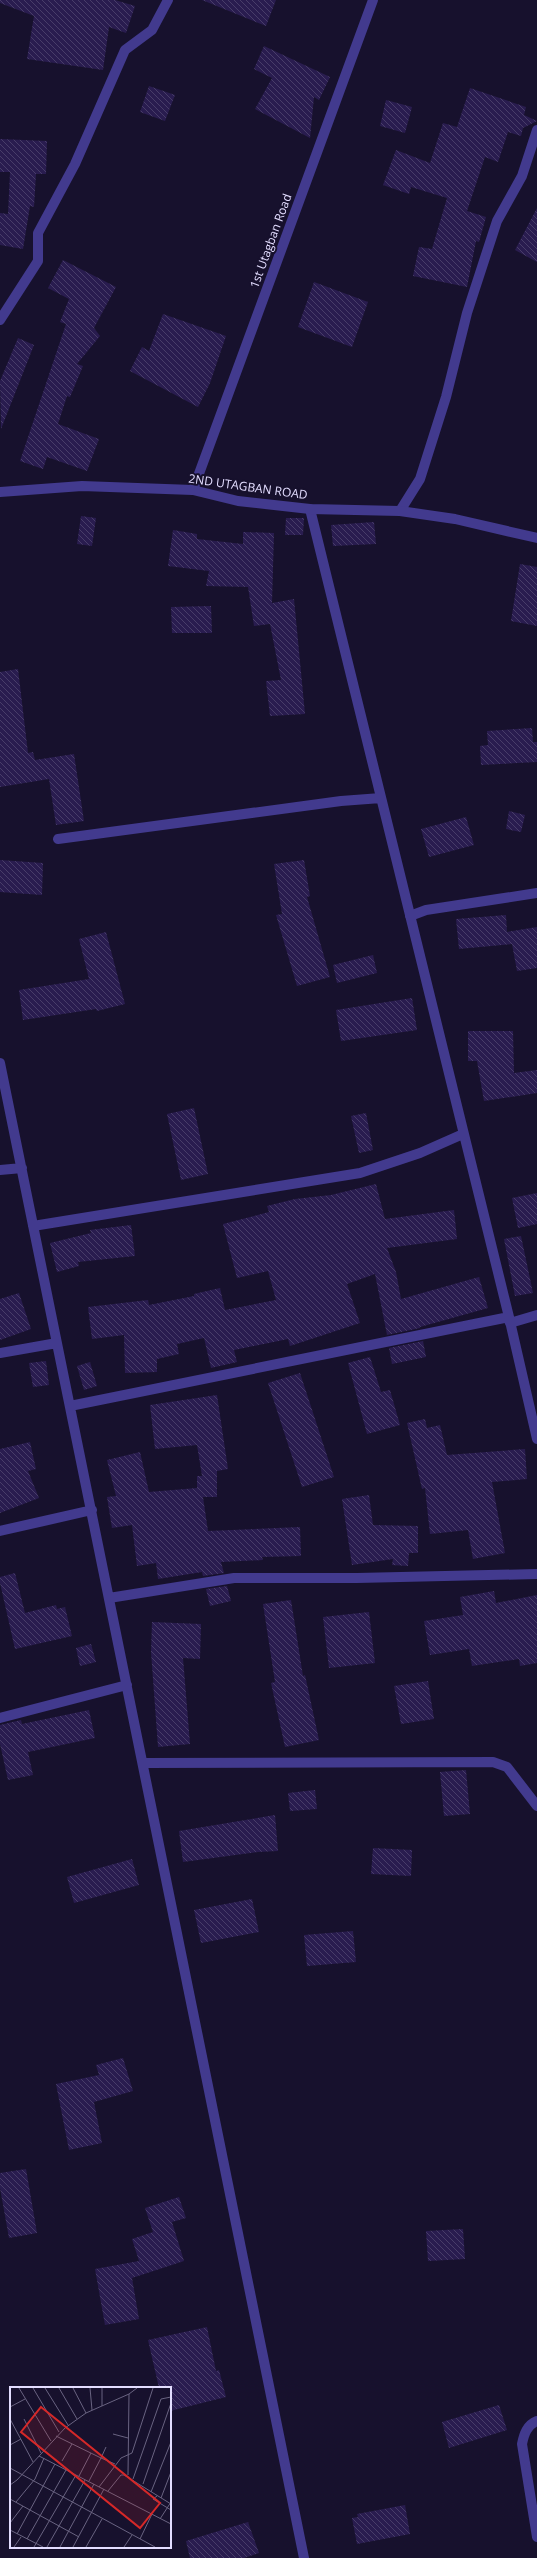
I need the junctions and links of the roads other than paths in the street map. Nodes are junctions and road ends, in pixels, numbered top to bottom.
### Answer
1 (168, 0) edge
2 (373, 0) edge
3 (537, 130) edge
4 (0, 320) edge
5 (193, 490) junction
6 (0, 492) edge
7 (310, 509) junction
8 (400, 511) junction
9 (537, 538) edge
10 (381, 798) junction
11 (58, 839) dead end
12 (537, 893) edge
13 (410, 916) junction
14 (0, 1063) edge
15 (463, 1134) junction
16 (22, 1168) junction
17 (0, 1170) edge
18 (34, 1226) junction
19 (537, 1315) edge
20 (510, 1320) junction
21 (58, 1343) junction
22 (0, 1353) edge
23 (70, 1406) junction
24 (537, 1439) edge
25 (92, 1510) junction
26 (0, 1531) edge
27 (537, 1574) edge
28 (109, 1598) junction
29 (127, 1685) junction
30 (0, 1718) edge
31 (143, 1763) junction
32 (537, 1806) edge
33 (537, 2421) edge
34 (537, 2537) edge
35 (304, 2558) edge

1 - 4 street
2 - 5 street, 1st Utagban Road
3 - 8 street
5 - 6 street, 2ND UTAGBAN ROAD
5 - 7 street, 2ND UTAGBAN ROAD
7 - 8 street, 2ND UTAGBAN ROAD
7 - 10 street
8 - 9 street, 2ND UTAGBAN ROAD
10 - 11 street
10 - 13 street
12 - 13 street
13 - 15 street
14 - 16 street
15 - 18 street
15 - 20 street
16 - 17 street
16 - 18 street
18 - 21 street
19 - 20 street
20 - 23 street
20 - 24 street
21 - 22 street
21 - 23 street
23 - 25 street
25 - 26 street
25 - 28 street
27 - 28 street
28 - 29 street
29 - 30 street
29 - 31 street
31 - 32 street
31 - 35 street
33 - 34 street

